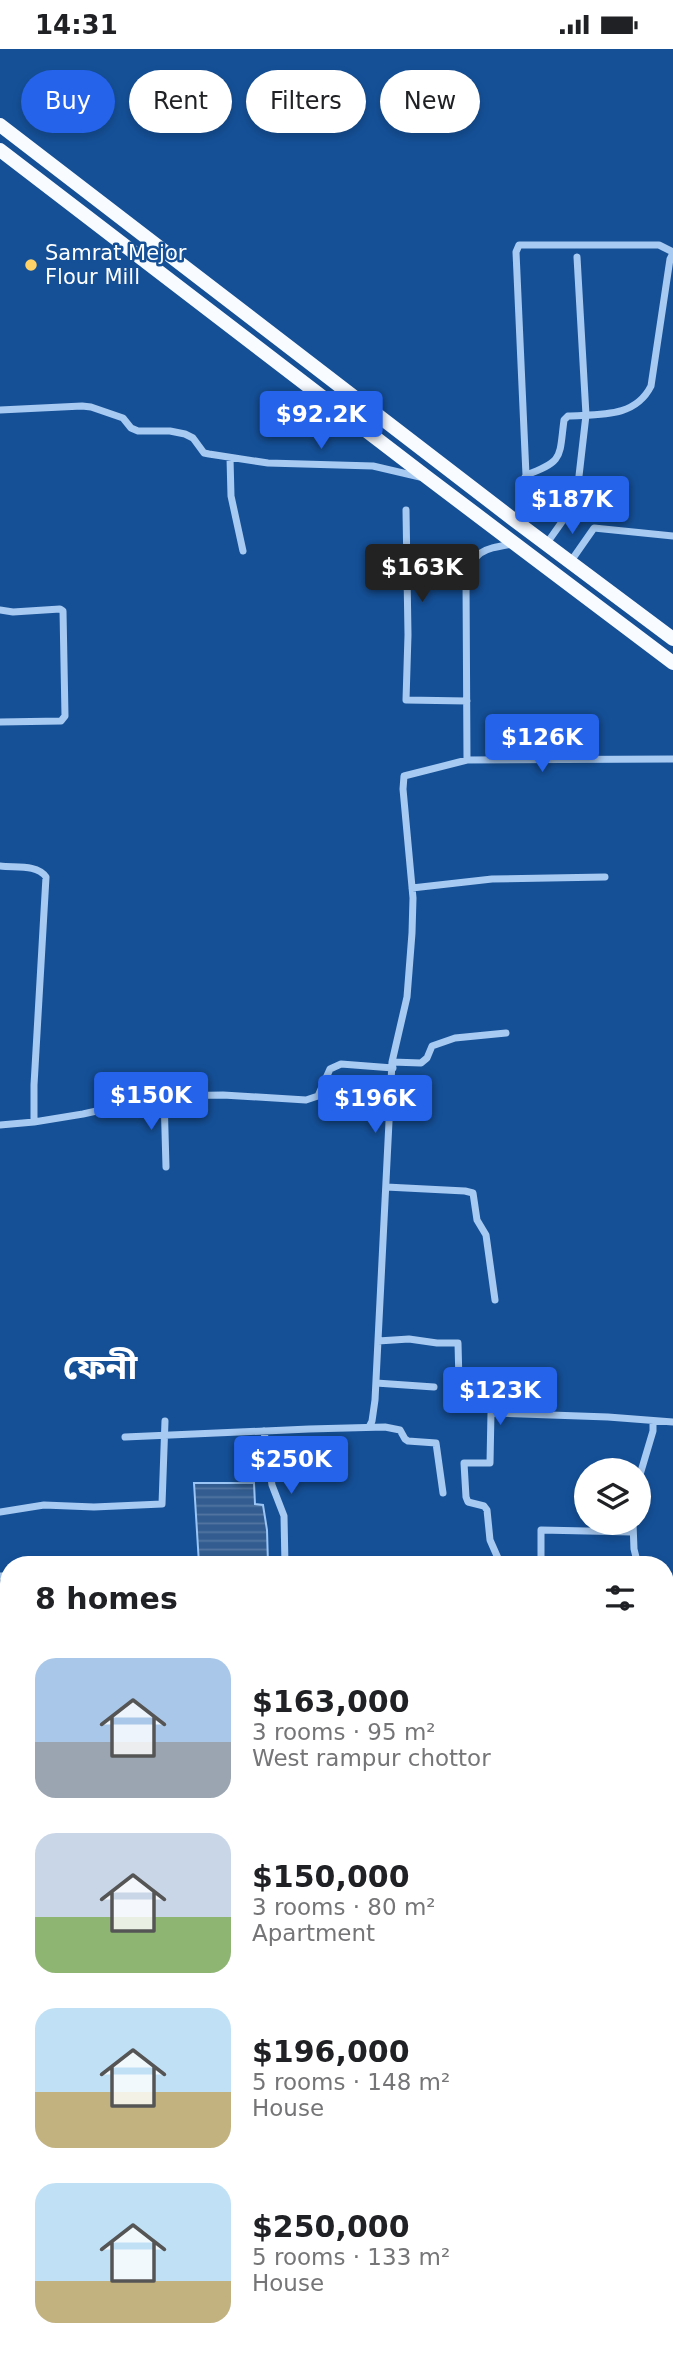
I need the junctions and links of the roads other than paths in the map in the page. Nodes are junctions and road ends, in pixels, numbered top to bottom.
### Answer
1 (0, 125) edge
2 (0, 150) edge
3 (673, 252) edge
4 (577, 257) dead end
5 (0, 410) edge
6 (586, 415) junction
7 (230, 458) junction
8 (526, 475) junction
9 (428, 478) junction
10 (406, 510) dead end
11 (518, 523) junction
12 (673, 536) edge
13 (516, 543) junction
14 (547, 543) junction
15 (243, 551) dead end
16 (571, 561) junction
17 (0, 610) edge
18 (673, 639) edge
19 (673, 663) edge
20 (467, 701) junction
21 (0, 722) edge
22 (673, 759) edge
23 (467, 760) junction
24 (0, 866) edge
25 (605, 877) dead end
26 (412, 888) junction
27 (506, 1033) dead end
28 (393, 1065) junction
29 (164, 1096) junction
30 (34, 1122) junction
31 (0, 1125) edge
32 (166, 1167) dead end
33 (386, 1187) junction
34 (495, 1300) dead end
35 (378, 1341) junction
36 (376, 1383) junction
37 (434, 1387) dead end
38 (491, 1412) junction
39 (164, 1421) dead end
40 (653, 1421) junction
41 (673, 1422) edge
42 (369, 1427) junction
43 (264, 1431) junction
44 (125, 1437) dead end
45 (164, 1437) junction
46 (645, 1458) edge
47 (443, 1493) dead end
48 (0, 1512) edge
49 (574, 1531) edge
50 (633, 1535) edge
51 (285, 1556) edge
52 (497, 1556) edge
53 (541, 1556) edge
54 (636, 1556) edge

1 - 11 highway
2 - 9 highway
3 - 6 street
3 - 8 street
4 - 6 street
5 - 7 street
6 - 8 street
6 - 14 street
7 - 9 street
7 - 15 street
8 - 11 street
9 - 13 highway
10 - 20 street
11 - 14 highway
12 - 16 street
13 - 19 highway
13 - 20 street
14 - 16 highway
16 - 18 highway
17 - 21 street
20 - 23 street
22 - 23 street
23 - 26 street
24 - 30 street
25 - 26 street
26 - 28 street
27 - 28 street
28 - 29 street
28 - 33 street
29 - 30 street
29 - 32 street
30 - 31 street
33 - 34 street
33 - 35 street
35 - 36 street
35 - 38 street
36 - 37 street
36 - 42 street
38 - 40 street
38 - 52 street
39 - 45 street
40 - 41 street
40 - 46 street
42 - 43 street
42 - 47 street
43 - 45 street
43 - 51 street
44 - 45 street
45 - 48 street
49 - 53 street
50 - 54 street

